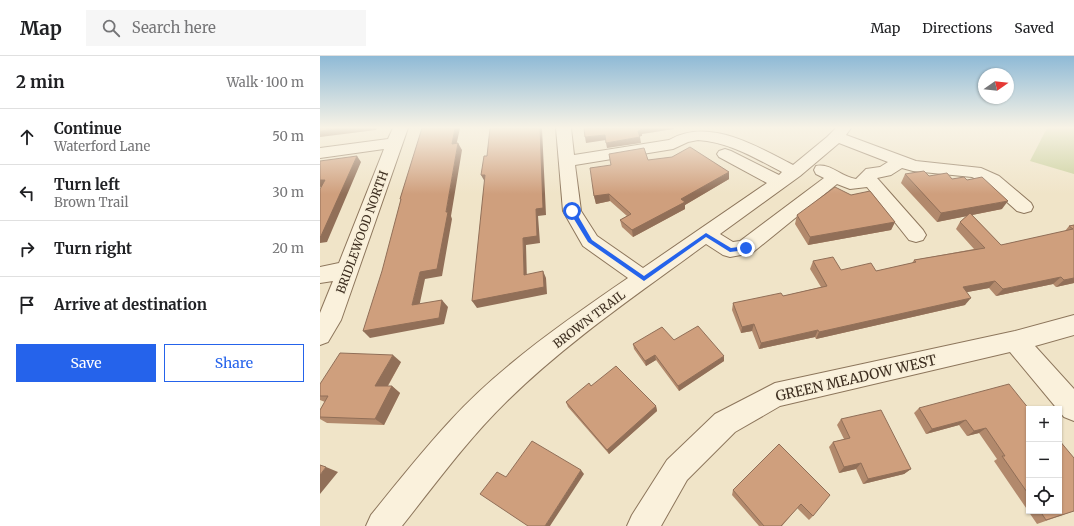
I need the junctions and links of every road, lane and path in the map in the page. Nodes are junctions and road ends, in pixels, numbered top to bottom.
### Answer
1 (333, 150) edge
2 (391, 150) edge
3 (566, 150) edge
4 (636, 150) edge
5 (749, 150) edge
6 (819, 150) edge
7 (878, 150) edge
8 (320, 153) edge
9 (567, 161) junction
10 (901, 161) junction
11 (793, 172) junction
12 (836, 177) junction
13 (868, 178) junction
14 (1024, 207) dead end
15 (706, 235) junction
16 (916, 235) dead end
17 (347, 270) junction
18 (320, 275) edge
19 (644, 279) junction
20 (1074, 325) edge
21 (320, 335) edge
22 (1015, 341) junction
23 (1074, 408) edge
24 (382, 526) edge
25 (643, 526) edge

1 - 8 street
2 - 17 street, BRIDLEWOOD NORTH
3 - 9 street
4 - 9 street
5 - 11 street
6 - 11 street, BROWN TRAIL
7 - 10 street
9 - 19 street
10 - 13 street
10 - 14 street
11 - 12 street
11 - 15 street, BROWN TRAIL
12 - 13 street
12 - 15 street
13 - 16 street
15 - 19 street, BROWN TRAIL
17 - 18 street
17 - 21 street, BRIDLEWOOD NORTH
19 - 24 street, BROWN TRAIL
20 - 22 street, GREEN MEADOW WEST
22 - 23 street
22 - 25 street, GREEN MEADOW WEST

